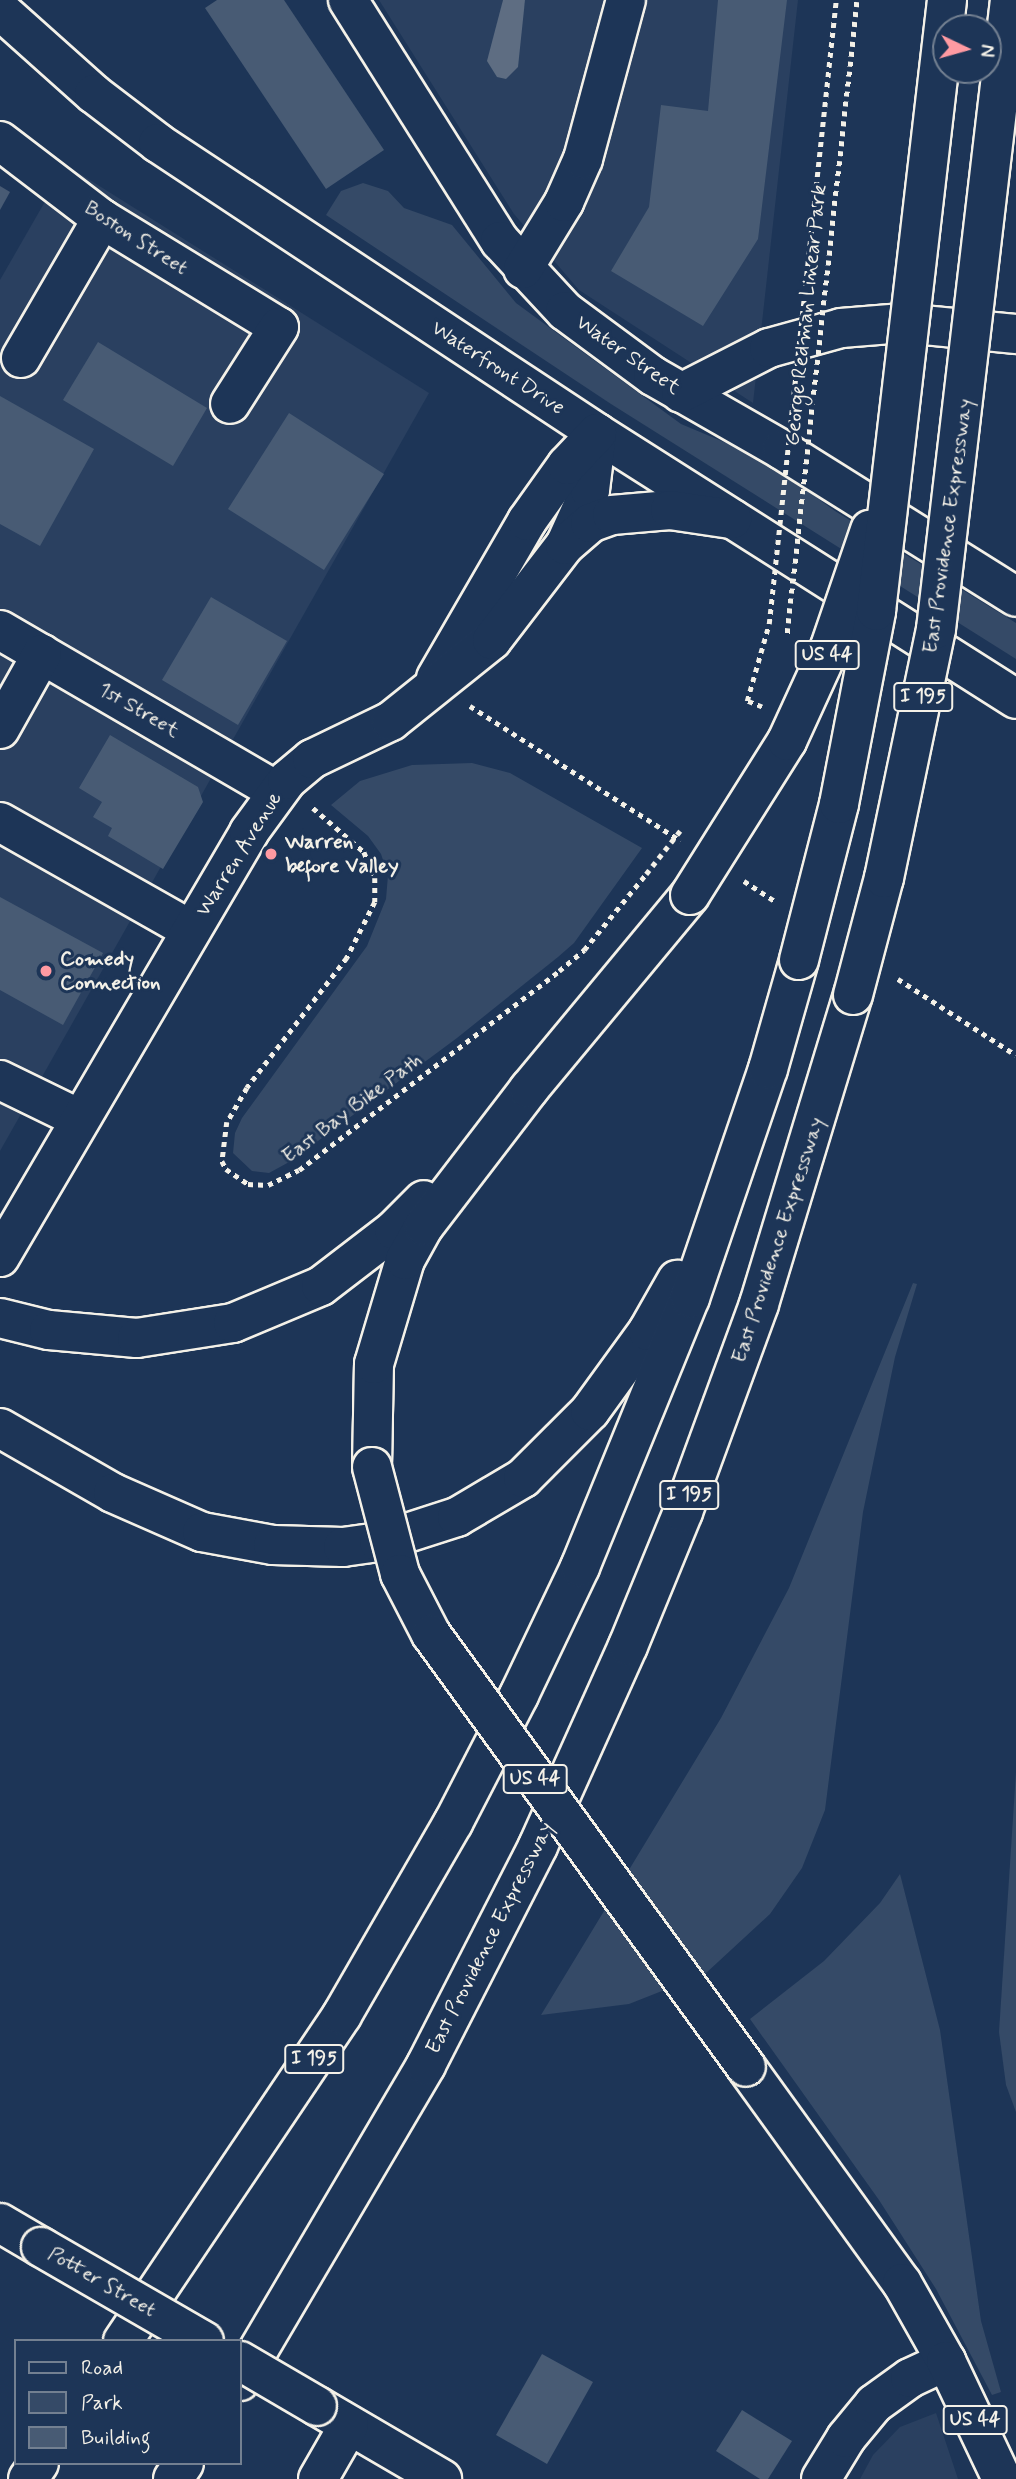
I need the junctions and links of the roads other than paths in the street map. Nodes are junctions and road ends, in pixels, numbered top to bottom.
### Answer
1 (348, 0) edge
2 (626, 0) edge
3 (947, 0) edge
4 (1010, 0) edge
5 (0, 10) edge
6 (0, 141) edge
7 (102, 219) junction
8 (523, 269) junction
9 (1016, 334) edge
10 (21, 358) dead end
11 (904, 389) junction
12 (681, 393) junction
13 (230, 404) dead end
14 (597, 433) junction
15 (732, 519) junction
16 (565, 545) junction
17 (1016, 597) edge
18 (0, 630) edge
19 (42, 654) junction
20 (433, 683) junction
21 (1016, 699) edge
22 (0, 729) edge
23 (277, 791) junction
24 (0, 822) edge
25 (191, 930) junction
26 (0, 1080) edge
27 (529, 1089) junction
28 (80, 1119) junction
29 (750, 1123) junction
30 (0, 1257) edge
31 (0, 1318) edge
32 (0, 1428) edge
33 (0, 2223) edge
34 (124, 2339) edge
35 (201, 2339) edge
36 (946, 2361) junction
37 (242, 2362) edge
38 (242, 2378) edge
39 (349, 2425) junction
40 (318, 2479) edge
41 (442, 2479) edge
42 (821, 2479) edge
43 (1002, 2479) edge

1 - 8 main road, Water Street
2 - 8 main road
3 - 11 main road, I 195, bridge
4 - 38 main road, East Providence Expressway / I 195, bridge
5 - 14 main road, Waterfront Drive
6 - 7 main road, Boston Street
7 - 10 main road
7 - 13 main road, Boston Street
8 - 12 main road, Water Street
9 - 12 main road
11 - 27 main road, US 44, bridge
11 - 29 main road, I 195, bridge
12 - 17 main road, Water Street
14 - 15 main road, Waterfront Drive
14 - 16 main road
14 - 20 main road
15 - 16 main road, Warren Avenue
15 - 21 main road, Waterfront Drive
16 - 20 main road, Warren Avenue
18 - 19 main road, 1st Street
19 - 22 main road
19 - 23 main road, 1st Street
20 - 23 main road, Warren Avenue
23 - 25 main road, Warren Avenue
24 - 25 main road
25 - 28 main road, Warren Avenue
26 - 28 main road
27 - 31 main road
27 - 36 main road, US 44, bridge
28 - 30 main road, Warren Avenue
29 - 32 main road
29 - 34 main road, I 195
33 - 35 main road, Potter Street, bridge
36 - 42 main road
36 - 43 main road, US 44
37 - 39 main road, bridge
39 - 40 main road
39 - 41 main road

